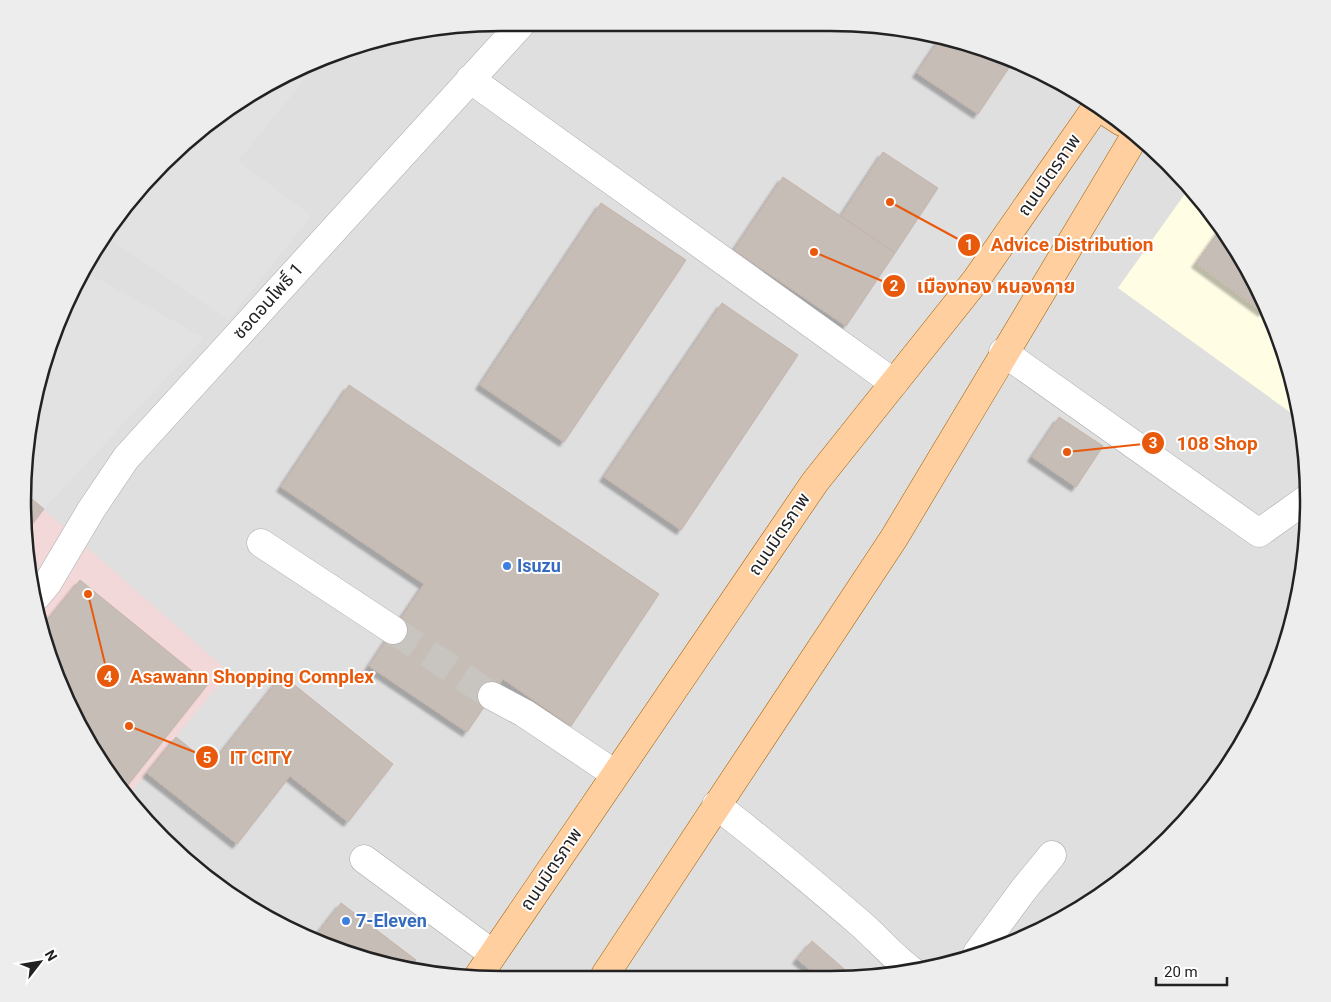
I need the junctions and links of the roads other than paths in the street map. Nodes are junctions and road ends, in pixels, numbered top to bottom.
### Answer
1 (514, 31) edge
2 (470, 79) junction
3 (1093, 112) edge
4 (1132, 141) edge
5 (1003, 352) junction
6 (894, 383) junction
7 (1300, 504) edge
8 (260, 543) dead end
9 (40, 592) edge
10 (393, 630) tunnel mouth
11 (492, 696) tunnel mouth
12 (615, 774) junction
13 (716, 805) junction
14 (1052, 855) dead end
15 (364, 859) dead end
16 (983, 945) edge
17 (486, 965) edge
18 (904, 965) edge
19 (608, 971) edge

1 - 2 street, ซอดอนโพธิ์ 1
2 - 6 street
2 - 9 street, ซอดอนโพธิ์ 1
3 - 6 main road, ถนนมิตรภาพ
4 - 5 main road
5 - 7 street
5 - 13 main road
6 - 12 main road, ถนนมิตรภาพ
8 - 10 street
11 - 12 street
12 - 17 main road, ถนนมิตรภาพ
13 - 18 street
13 - 19 main road
14 - 16 street
15 - 17 street

